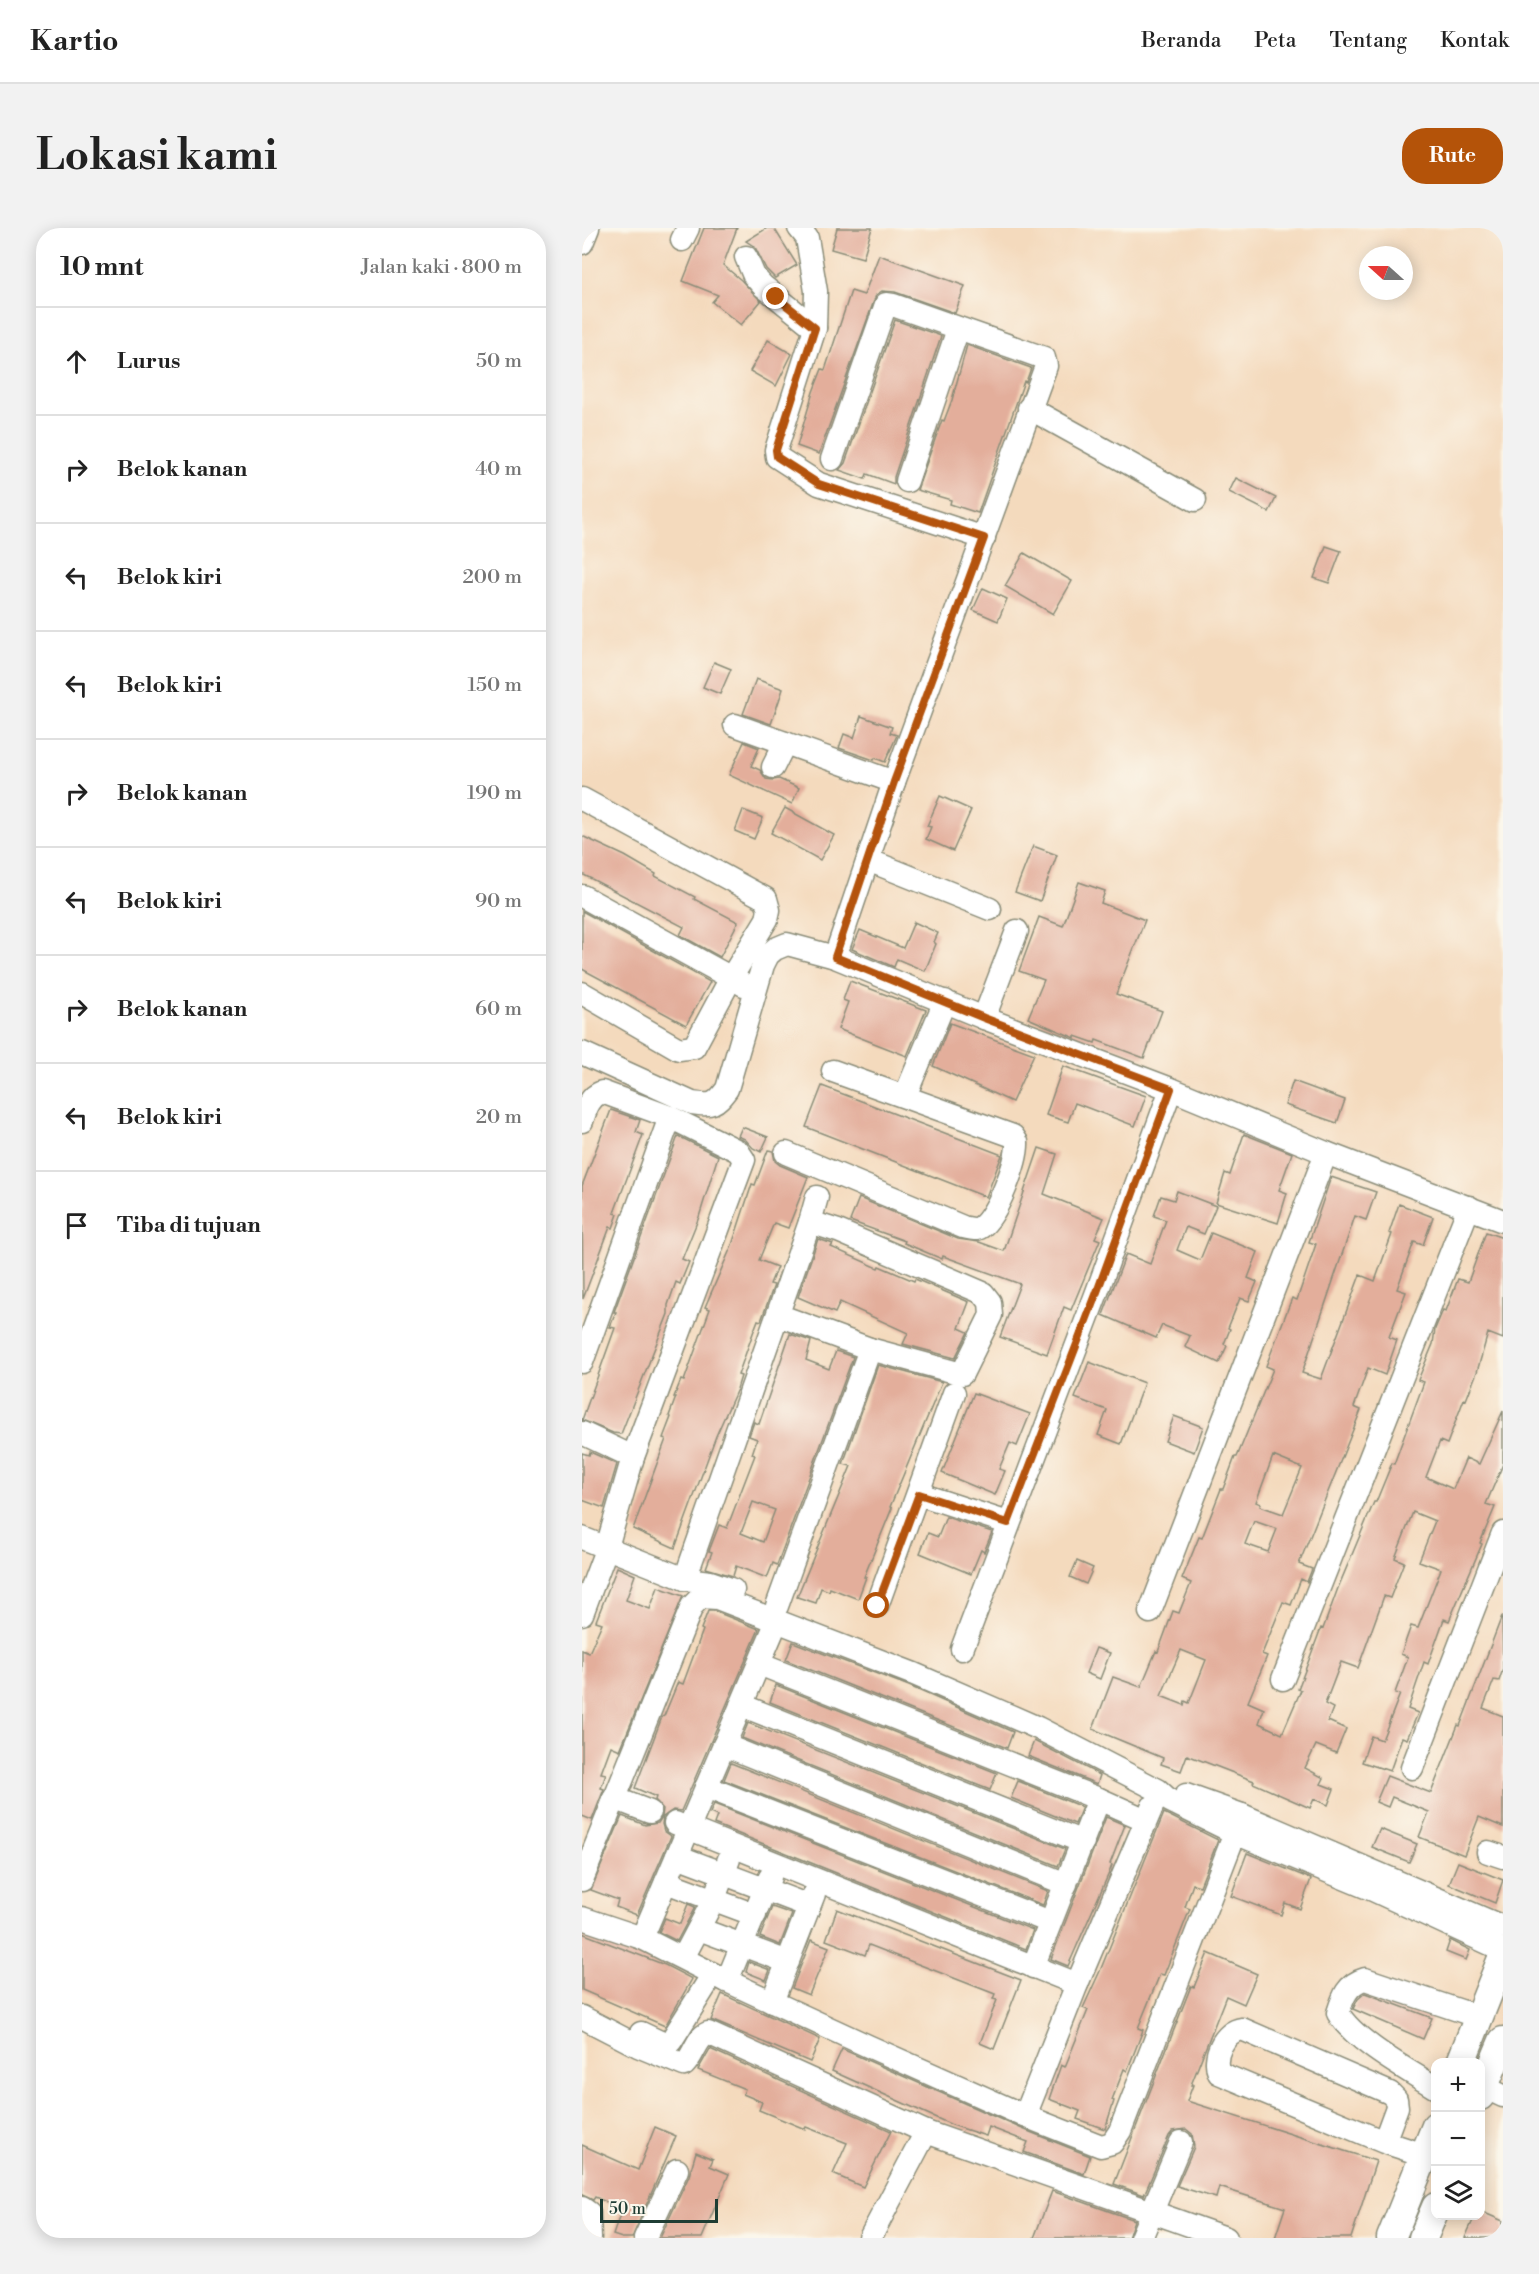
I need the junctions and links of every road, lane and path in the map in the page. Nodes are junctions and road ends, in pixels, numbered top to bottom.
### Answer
1 (588, 228) edge
2 (806, 231) edge
3 (582, 243) edge
4 (746, 257) dead end
5 (815, 328) junction
6 (958, 329) junction
7 (1029, 408) junction
8 (832, 459) dead end
9 (907, 481) dead end
10 (1195, 500) dead end
11 (984, 538) junction
12 (735, 725) dead end
13 (785, 743) junction
14 (773, 767) dead end
15 (894, 782) junction
16 (582, 799) edge
17 (868, 860) junction
18 (582, 896) edge
19 (990, 909) dead end
20 (1017, 931) dead end
21 (835, 957) junction
22 (731, 978) junction
23 (754, 990) junction
24 (582, 993) edge
25 (945, 1001) junction
26 (984, 1018) junction
27 (582, 1053) edge
28 (833, 1071) dead end
29 (1171, 1089) junction
30 (905, 1096) junction
31 (670, 1117) junction
32 (582, 1121) edge
33 (786, 1153) dead end
34 (1326, 1153) junction
35 (817, 1197) dead end
36 (1469, 1207) junction
37 (1503, 1221) edge
38 (810, 1222) junction
39 (778, 1315) junction
40 (870, 1349) junction
41 (582, 1362) edge
42 (954, 1393) dead end
43 (582, 1433) edge
44 (633, 1457) junction
45 (919, 1494) junction
46 (1008, 1523) junction
47 (1503, 1533) edge
48 (582, 1538) edge
49 (606, 1547) junction
50 (685, 1579) junction
51 (877, 1606) dead end
52 (1150, 1612) dead end
53 (582, 1614) edge
54 (777, 1614) junction
55 (962, 1649) dead end
56 (759, 1664) junction
57 (1282, 1679) dead end
58 (741, 1705) junction
59 (724, 1745) junction
60 (1412, 1768) dead end
61 (706, 1787) junction
62 (1158, 1790) junction
63 (614, 1798) junction
64 (1099, 1799) junction
65 (650, 1812) dead end
66 (1146, 1820) junction
67 (1239, 1824) junction
68 (682, 1825) junction
69 (1083, 1842) junction
70 (734, 1846) junction
71 (677, 1856) junction
72 (776, 1863) junction
73 (723, 1872) junction
74 (582, 1880) edge
75 (820, 1881) junction
76 (666, 1882) junction
77 (1066, 1884) junction
78 (765, 1890) junction
79 (713, 1900) junction
80 (809, 1906) junction
81 (755, 1915) junction
82 (582, 1918) edge
83 (1050, 1922) junction
84 (1503, 1927) edge
85 (699, 1929) junction
86 (642, 1938) junction
87 (743, 1946) junction
88 (1503, 1950) edge
89 (1503, 1956) edge
90 (683, 1958) junction
91 (788, 1962) junction
92 (1033, 1967) junction
93 (720, 1978) junction
94 (1077, 1984) junction
95 (772, 2002) junction
96 (582, 2005) edge
97 (582, 2017) edge
98 (1479, 2017) junction
99 (1503, 2041) edge
100 (1463, 2058) edge
101 (1431, 2085) edge
102 (1489, 2093) edge
103 (1025, 2116) junction
104 (926, 2132) junction
105 (1431, 2138) edge
106 (1181, 2142) dead end
107 (1384, 2142) junction
108 (1424, 2155) junction
109 (677, 2170) dead end
110 (582, 2208) edge
111 (1151, 2213) junction
112 (1431, 2219) edge
113 (590, 2238) edge
114 (645, 2238) edge
115 (870, 2238) edge
116 (1141, 2238) edge
117 (1226, 2238) edge
118 (1391, 2238) edge
119 (1423, 2238) edge

1 - 3 street
2 - 5 street
4 - 5 street
5 - 11 street
6 - 7 street
6 - 8 street
6 - 9 street
7 - 10 street
7 - 11 street
11 - 15 street
12 - 13 street
13 - 14 street
13 - 15 street
15 - 17 street
16 - 22 street
17 - 19 street
17 - 21 street
18 - 22 street
20 - 26 street
21 - 23 street
21 - 25 street
22 - 23 street
22 - 24 street
23 - 27 street
25 - 26 street
25 - 30 street
26 - 29 street
28 - 30 street
29 - 34 street
29 - 46 street
30 - 33 street
31 - 32 street
31 - 41 street
31 - 44 street
34 - 36 street
34 - 52 street
35 - 38 street
36 - 37 street
36 - 57 street
38 - 39 street
38 - 40 street
39 - 40 street
39 - 50 street
40 - 54 street
42 - 45 street
43 - 44 street
44 - 49 street
45 - 46 street
45 - 51 street
46 - 55 street
47 - 60 street
48 - 49 street
49 - 50 street
49 - 53 street
50 - 54 street
54 - 56 street
54 - 62 street
54 - 63 street
56 - 58 street
56 - 64 street
58 - 59 street
58 - 69 street
59 - 61 street
59 - 77 street
61 - 68 street
61 - 83 street
62 - 66 street
62 - 67 street
63 - 65 street
63 - 74 street
64 - 66 street
64 - 69 street
66 - 94 street
67 - 84 street
67 - 88 street
67 - 103 street
68 - 70 street
68 - 71 street
69 - 77 street
70 - 72 street
70 - 73 street
71 - 73 street
71 - 76 street
72 - 75 street
72 - 78 street
73 - 78 street
73 - 79 street
75 - 80 street
75 - 92 street
76 - 79 street
76 - 86 street
77 - 83 street
78 - 80 street
78 - 81 street
79 - 81 street
79 - 85 street
80 - 91 street
81 - 87 street
82 - 86 street
83 - 92 street
85 - 87 street
85 - 90 street
86 - 90 street
87 - 91 street
87 - 93 street
89 - 98 main road
90 - 93 street
91 - 95 street
92 - 94 street
93 - 95 street
93 - 96 street
94 - 103 street
95 - 103 street
97 - 104 street
98 - 100 main road
98 - 101 street
99 - 102 main road
104 - 111 street
104 - 115 street
105 - 108 main road
106 - 111 street
107 - 107 street
107 - 108 street
108 - 118 main road
109 - 114 street
110 - 113 street
111 - 116 street
111 - 117 street
112 - 119 main road

